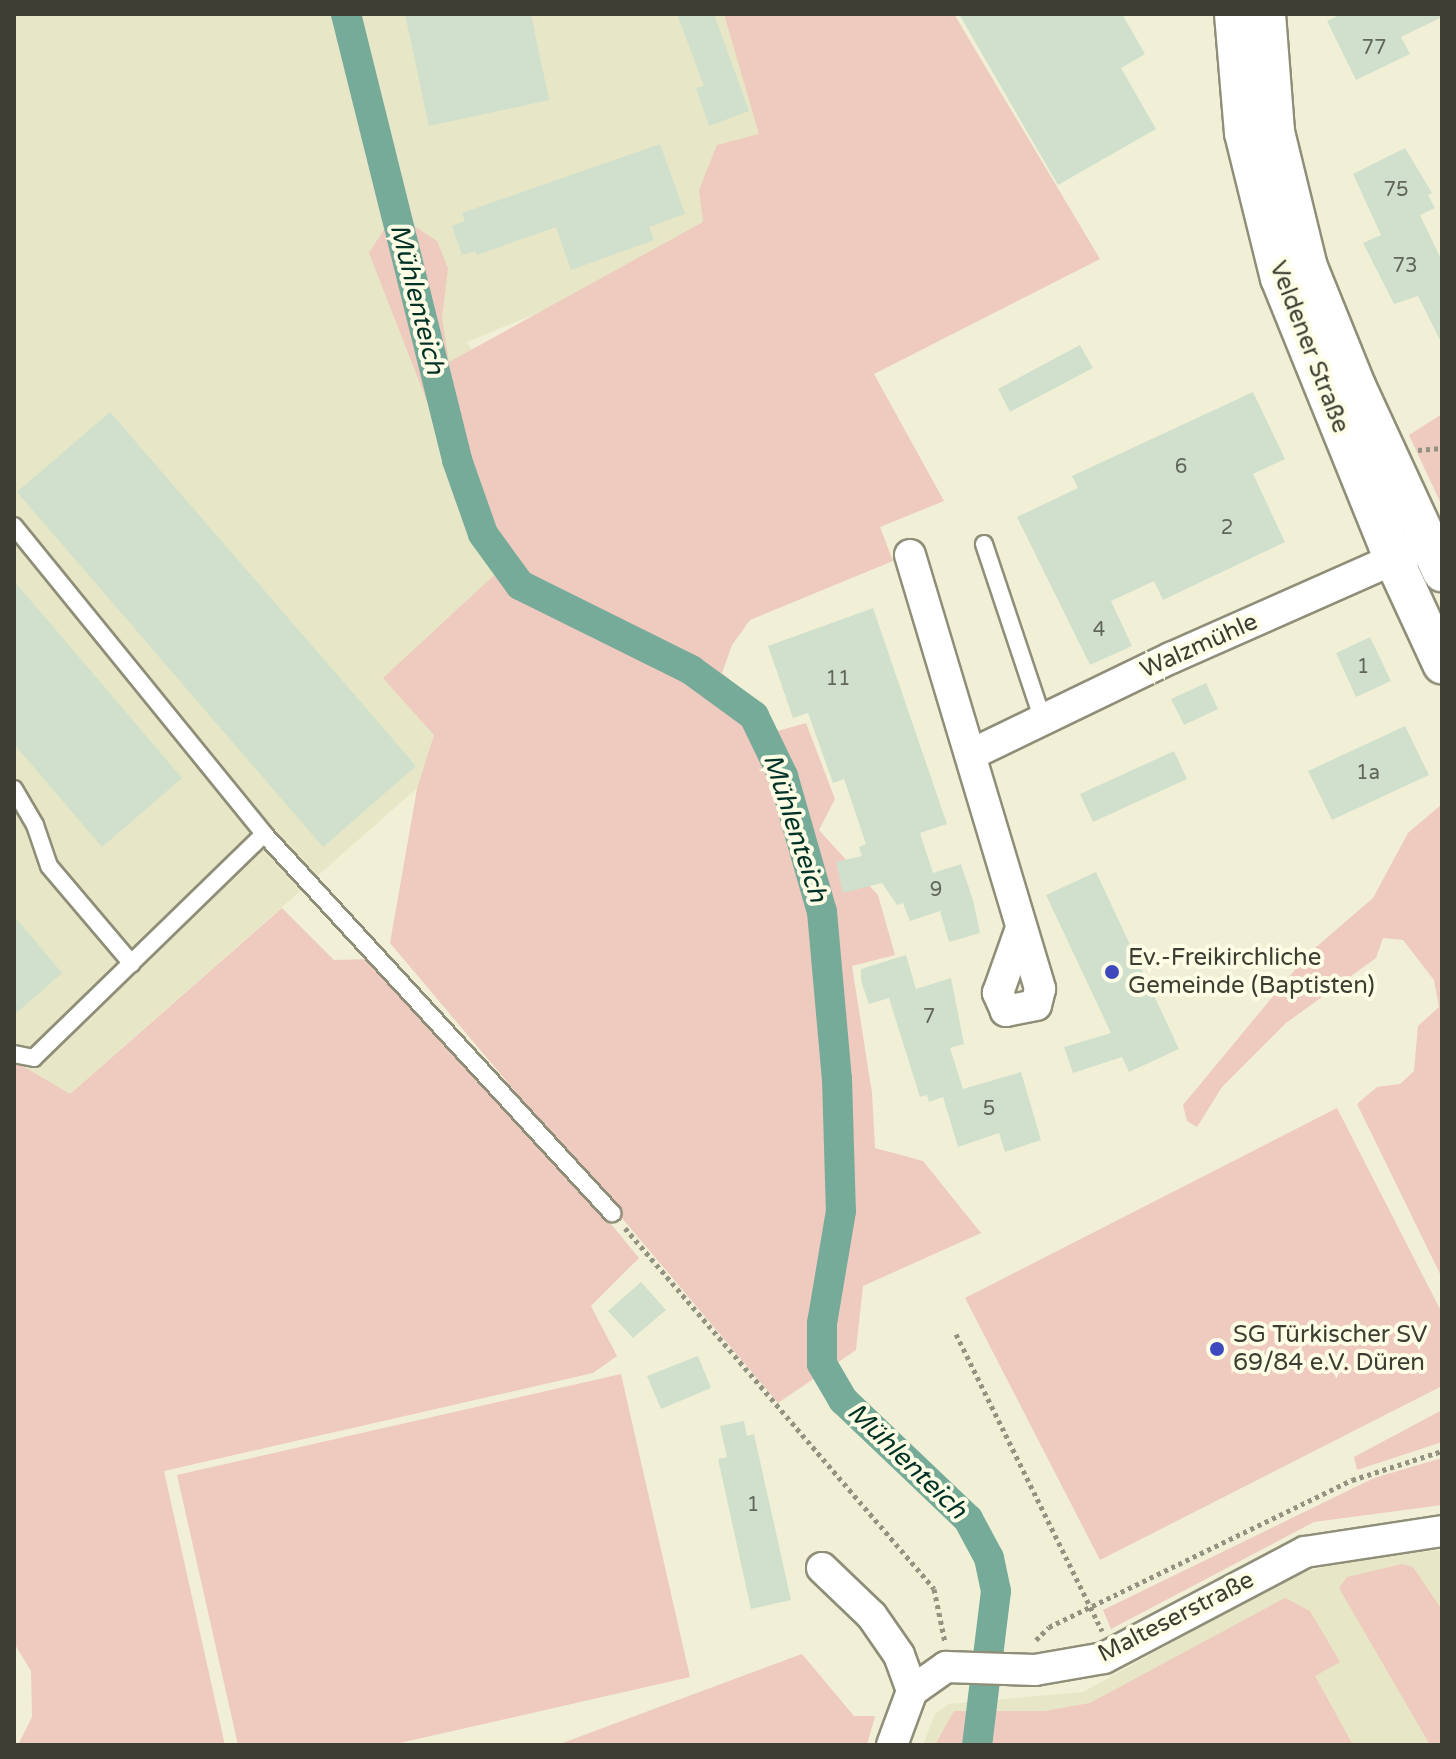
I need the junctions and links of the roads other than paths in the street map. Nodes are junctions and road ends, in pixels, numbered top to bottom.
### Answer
1 (1234, 14) edge
2 (1266, 14) edge
3 (14, 526) edge
4 (984, 544) dead end
5 (910, 555) dead end
6 (1436, 558) edge
7 (1394, 560) junction
8 (1442, 664) edge
9 (1043, 720) junction
10 (972, 754) junction
11 (14, 789) edge
12 (264, 834) junction
13 (1021, 928) dead end
14 (132, 964) junction
15 (14, 1054) edge
16 (612, 1213) road end
17 (1440, 1536) edge
18 (822, 1568) dead end
19 (912, 1691) junction
20 (892, 1745) edge

1 - 7 street, Veldener Straße
2 - 6 street, Veldener Straße
3 - 12 lane
4 - 9 lane
5 - 10 street
6 - 7 street, Walzmühle
7 - 8 street, Veldener Straße
7 - 9 street, Walzmühle
9 - 10 street, Walzmühle
10 - 13 street
11 - 14 lane
12 - 14 lane
12 - 16 lane
14 - 15 lane
17 - 19 street, Malteserstraße
18 - 19 street
19 - 20 street

